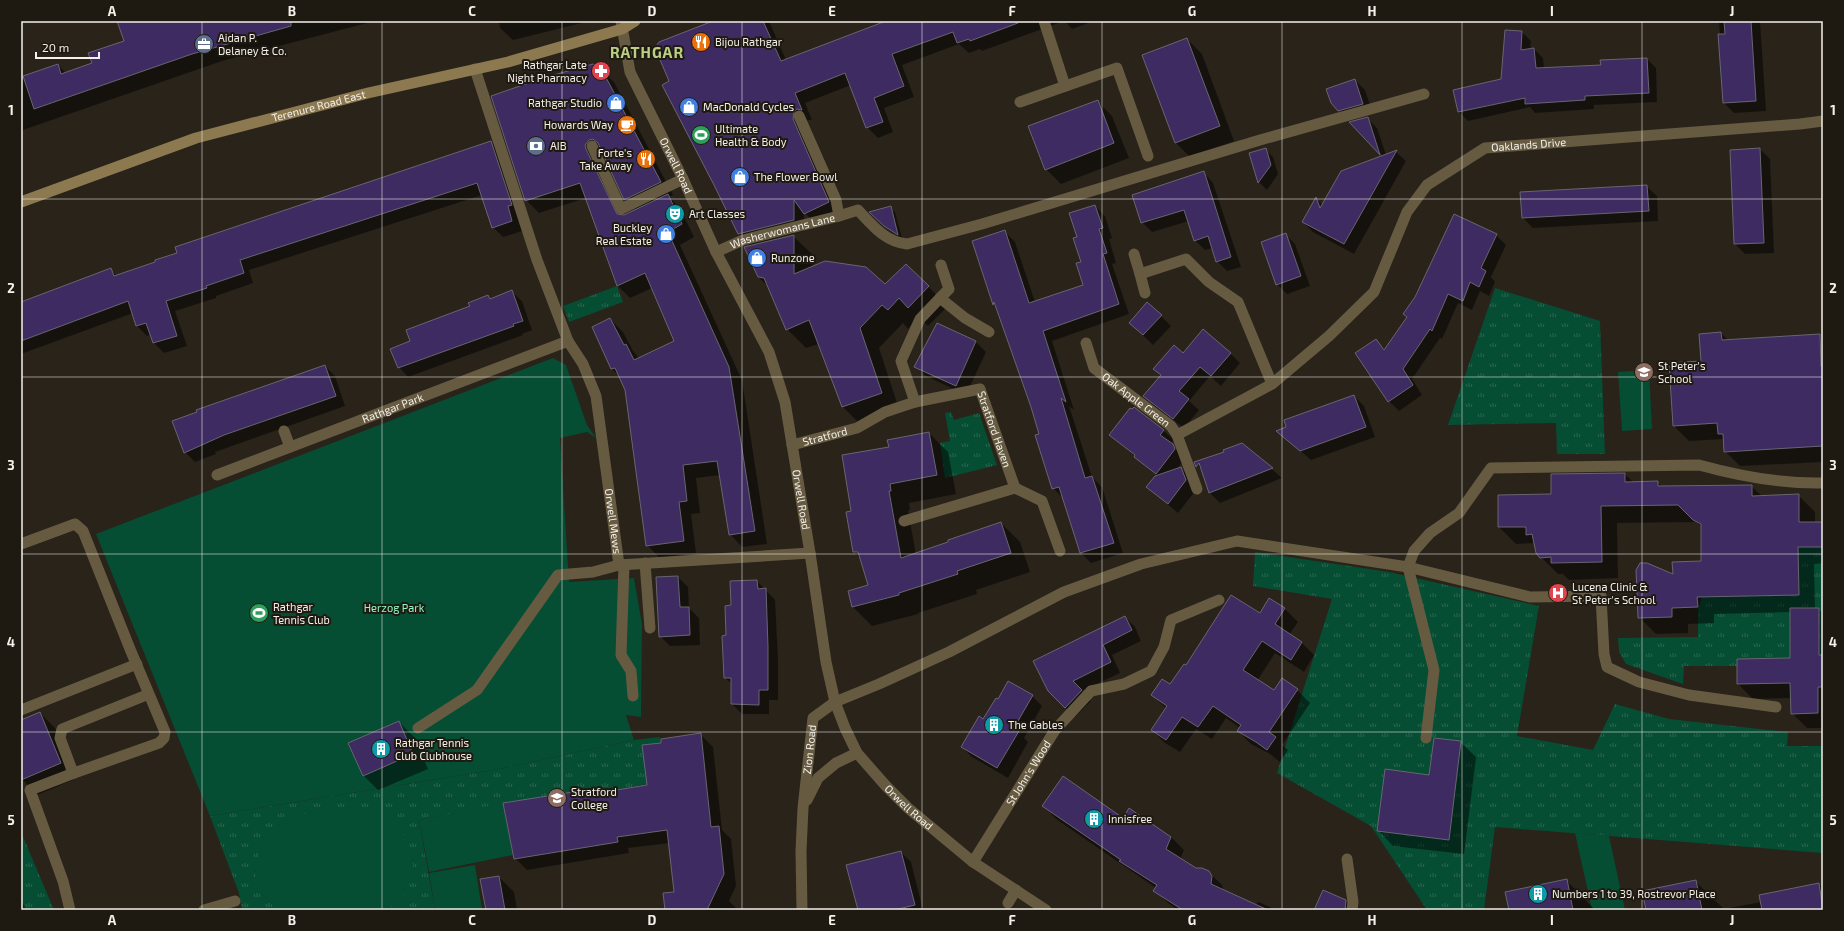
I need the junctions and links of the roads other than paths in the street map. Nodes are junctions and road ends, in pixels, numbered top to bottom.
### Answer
1 (635, 21) edge
2 (1044, 21) edge
3 (622, 25) edge
4 (475, 69) junction
5 (1065, 86) junction
6 (1424, 94) dead end
7 (1020, 102) dead end
8 (799, 116) dead end
9 (1823, 121) edge
10 (592, 146) dead end
11 (1148, 156) dead end
12 (683, 179) junction
13 (21, 202) edge
14 (839, 216) junction
15 (716, 252) junction
16 (1134, 254) dead end
17 (941, 265) dead end
18 (1140, 274) junction
19 (1145, 293) dead end
20 (940, 298) junction
21 (989, 332) dead end
22 (1329, 336) joint
23 (568, 342) junction
24 (1086, 343) dead end
25 (1272, 384) junction
26 (915, 402) junction
27 (857, 428) joint
28 (284, 430) dead end
29 (1177, 435) junction
30 (792, 444) junction
31 (290, 447) junction
32 (217, 475) dead end
33 (1823, 483) edge
34 (1015, 488) junction
35 (1197, 489) dead end
36 (904, 521) dead end
37 (21, 544) edge
38 (1060, 551) dead end
39 (810, 554) junction
40 (645, 563) junction
41 (622, 565) junction
42 (1408, 567) junction
43 (1219, 600) dead end
44 (650, 628) dead end
45 (137, 664) junction
46 (149, 694) junction
47 (633, 696) dead end
48 (834, 702) junction
49 (1776, 707) dead end
50 (21, 710) edge
51 (418, 728) dead end
52 (1426, 738) dead end
53 (856, 753) junction
54 (74, 773) junction
55 (803, 808) junction
56 (1347, 859) dead end
57 (973, 862) junction
58 (1016, 890) junction
59 (235, 901) dead end
60 (1008, 903) dead end
61 (70, 910) edge
62 (204, 910) edge
63 (802, 910) edge
64 (1046, 910) edge
65 (1352, 910) edge

1 - 3 main road, Terenure Road East
2 - 5 street
3 - 4 main road, Terenure Road East
3 - 12 street, Orwell Road
4 - 13 main road, Terenure Road East
4 - 23 street, Orwell Mews
5 - 7 street
5 - 11 street
6 - 14 street
8 - 14 street, Washerwomans Lane
9 - 22 street, Oaklands Drive
10 - 12 street
12 - 15 street, Orwell Road
14 - 15 street, Washerwomans Lane
15 - 30 street, Orwell Road
16 - 18 street
17 - 20 street
18 - 19 street
18 - 25 street
20 - 21 street
20 - 26 street
22 - 25 street, Oak Apple Green
23 - 31 street, Rathgar Park
23 - 41 street, Orwell Mews
24 - 29 street, Oak Apple Green
25 - 29 street, Oak Apple Green
26 - 27 street, Stratford Haven
26 - 34 street, Stratford Haven
27 - 30 street, Stratford
28 - 31 street
29 - 35 street, Oak Apple Green
30 - 39 street, Orwell Road
31 - 32 street, Rathgar Park
33 - 42 street
34 - 36 street
34 - 38 street
37 - 45 street
39 - 40 street, Orwell Mews
39 - 48 street, Orwell Road
40 - 41 street, Orwell Mews
40 - 44 street
41 - 47 street
41 - 51 street
42 - 48 street, Zion Road
42 - 49 street, Zion Road
42 - 52 street
43 - 57 street, St John's Wood
45 - 46 street
45 - 50 street
46 - 54 street
46 - 54 street
48 - 53 street, Orwell Road
48 - 55 street, Zion Road
53 - 55 street, Zion Road
53 - 57 street, Orwell Road
54 - 61 street
55 - 63 street, Zion Road
56 - 65 street
57 - 58 street, Orwell Road
58 - 60 street
58 - 64 street, Orwell Road
59 - 62 street

